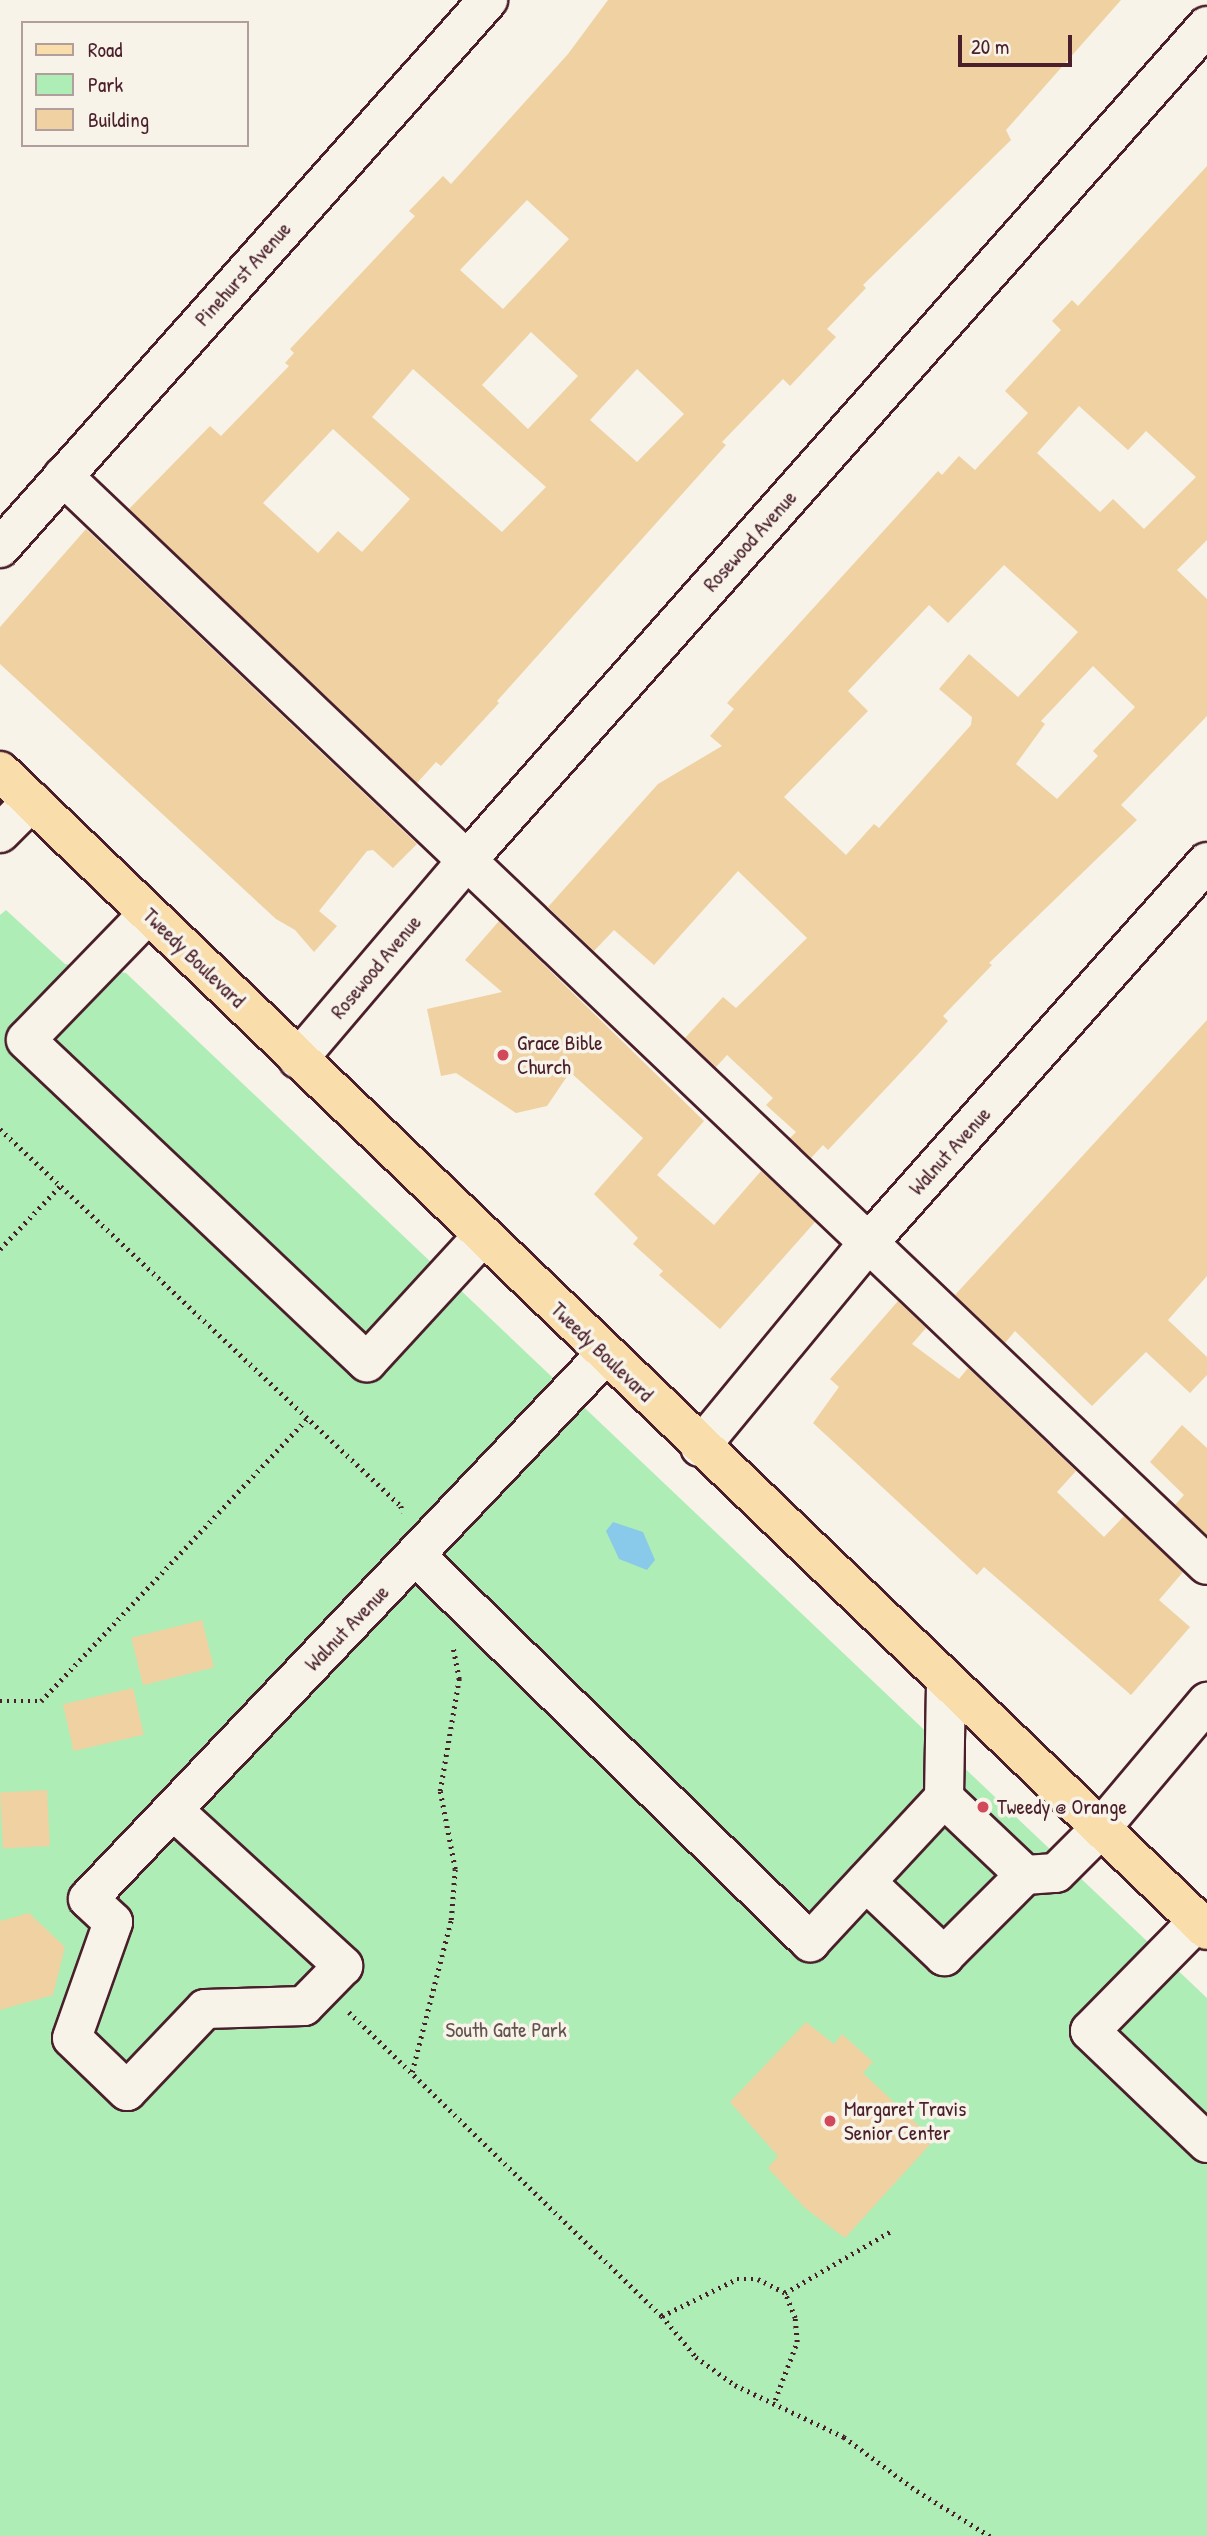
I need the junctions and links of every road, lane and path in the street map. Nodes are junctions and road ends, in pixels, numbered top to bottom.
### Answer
1 (488, 0) edge
2 (1207, 26) edge
3 (63, 476) junction
4 (0, 548) edge
5 (0, 771) edge
6 (32, 801) junction
7 (0, 833) edge
8 (469, 858) junction
9 (1207, 862) edge
10 (148, 914) junction
11 (298, 1059) junction
12 (0, 1129) edge
13 (60, 1186) junction
14 (482, 1237) junction
15 (870, 1241) junction
16 (0, 1249) edge
17 (605, 1355) junction
18 (308, 1418) junction
19 (700, 1447) junction
20 (416, 1556) junction
21 (1207, 1565) edge
22 (447, 1636) dead end
23 (946, 1682) junction
24 (0, 1701) edge
25 (1207, 1702) edge
26 (944, 1798) junction
27 (173, 1810) junction
28 (1101, 1828) junction
29 (1025, 1875) junction
30 (866, 1882) junction
31 (1202, 1925) edge
32 (323, 1987) junction
33 (412, 2072) junction
34 (1207, 2143) edge
35 (894, 2230) dead end
36 (785, 2293) junction
37 (662, 2316) junction
38 (775, 2400) junction
39 (990, 2536) edge

1 - 3 street, Pinehurst Avenue
2 - 8 street, Rosewood Avenue
3 - 4 street, Pinehurst Avenue
3 - 8 street
5 - 6 main road, Tweedy Boulevard
6 - 7 street
6 - 10 main road, Tweedy Boulevard
8 - 11 street, Rosewood Avenue
8 - 15 street
9 - 15 street, Walnut Avenue
10 - 11 main road, Tweedy Boulevard
10 - 14 street
11 - 14 main road, Tweedy Boulevard
12 - 13 path
13 - 16 path
13 - 18 path
14 - 17 main road, Tweedy Boulevard
15 - 19 street, Walnut Avenue
15 - 21 street
17 - 19 main road, Tweedy Boulevard
17 - 20 street, Walnut Avenue
18 - 20 path
18 - 24 path
19 - 23 main road, Tweedy Boulevard
20 - 27 street, Walnut Avenue
20 - 30 street
22 - 33 path
23 - 26 street
23 - 28 main road, Tweedy Boulevard
25 - 28 street
26 - 29 street
26 - 30 street
27 - 32 street
27 - 32 street, Walnut Avenue
28 - 29 street
28 - 31 main road, Tweedy Boulevard
29 - 30 street
31 - 34 street
32 - 33 path
33 - 37 path
35 - 36 path
36 - 37 path
36 - 38 path
37 - 38 path
38 - 39 path

